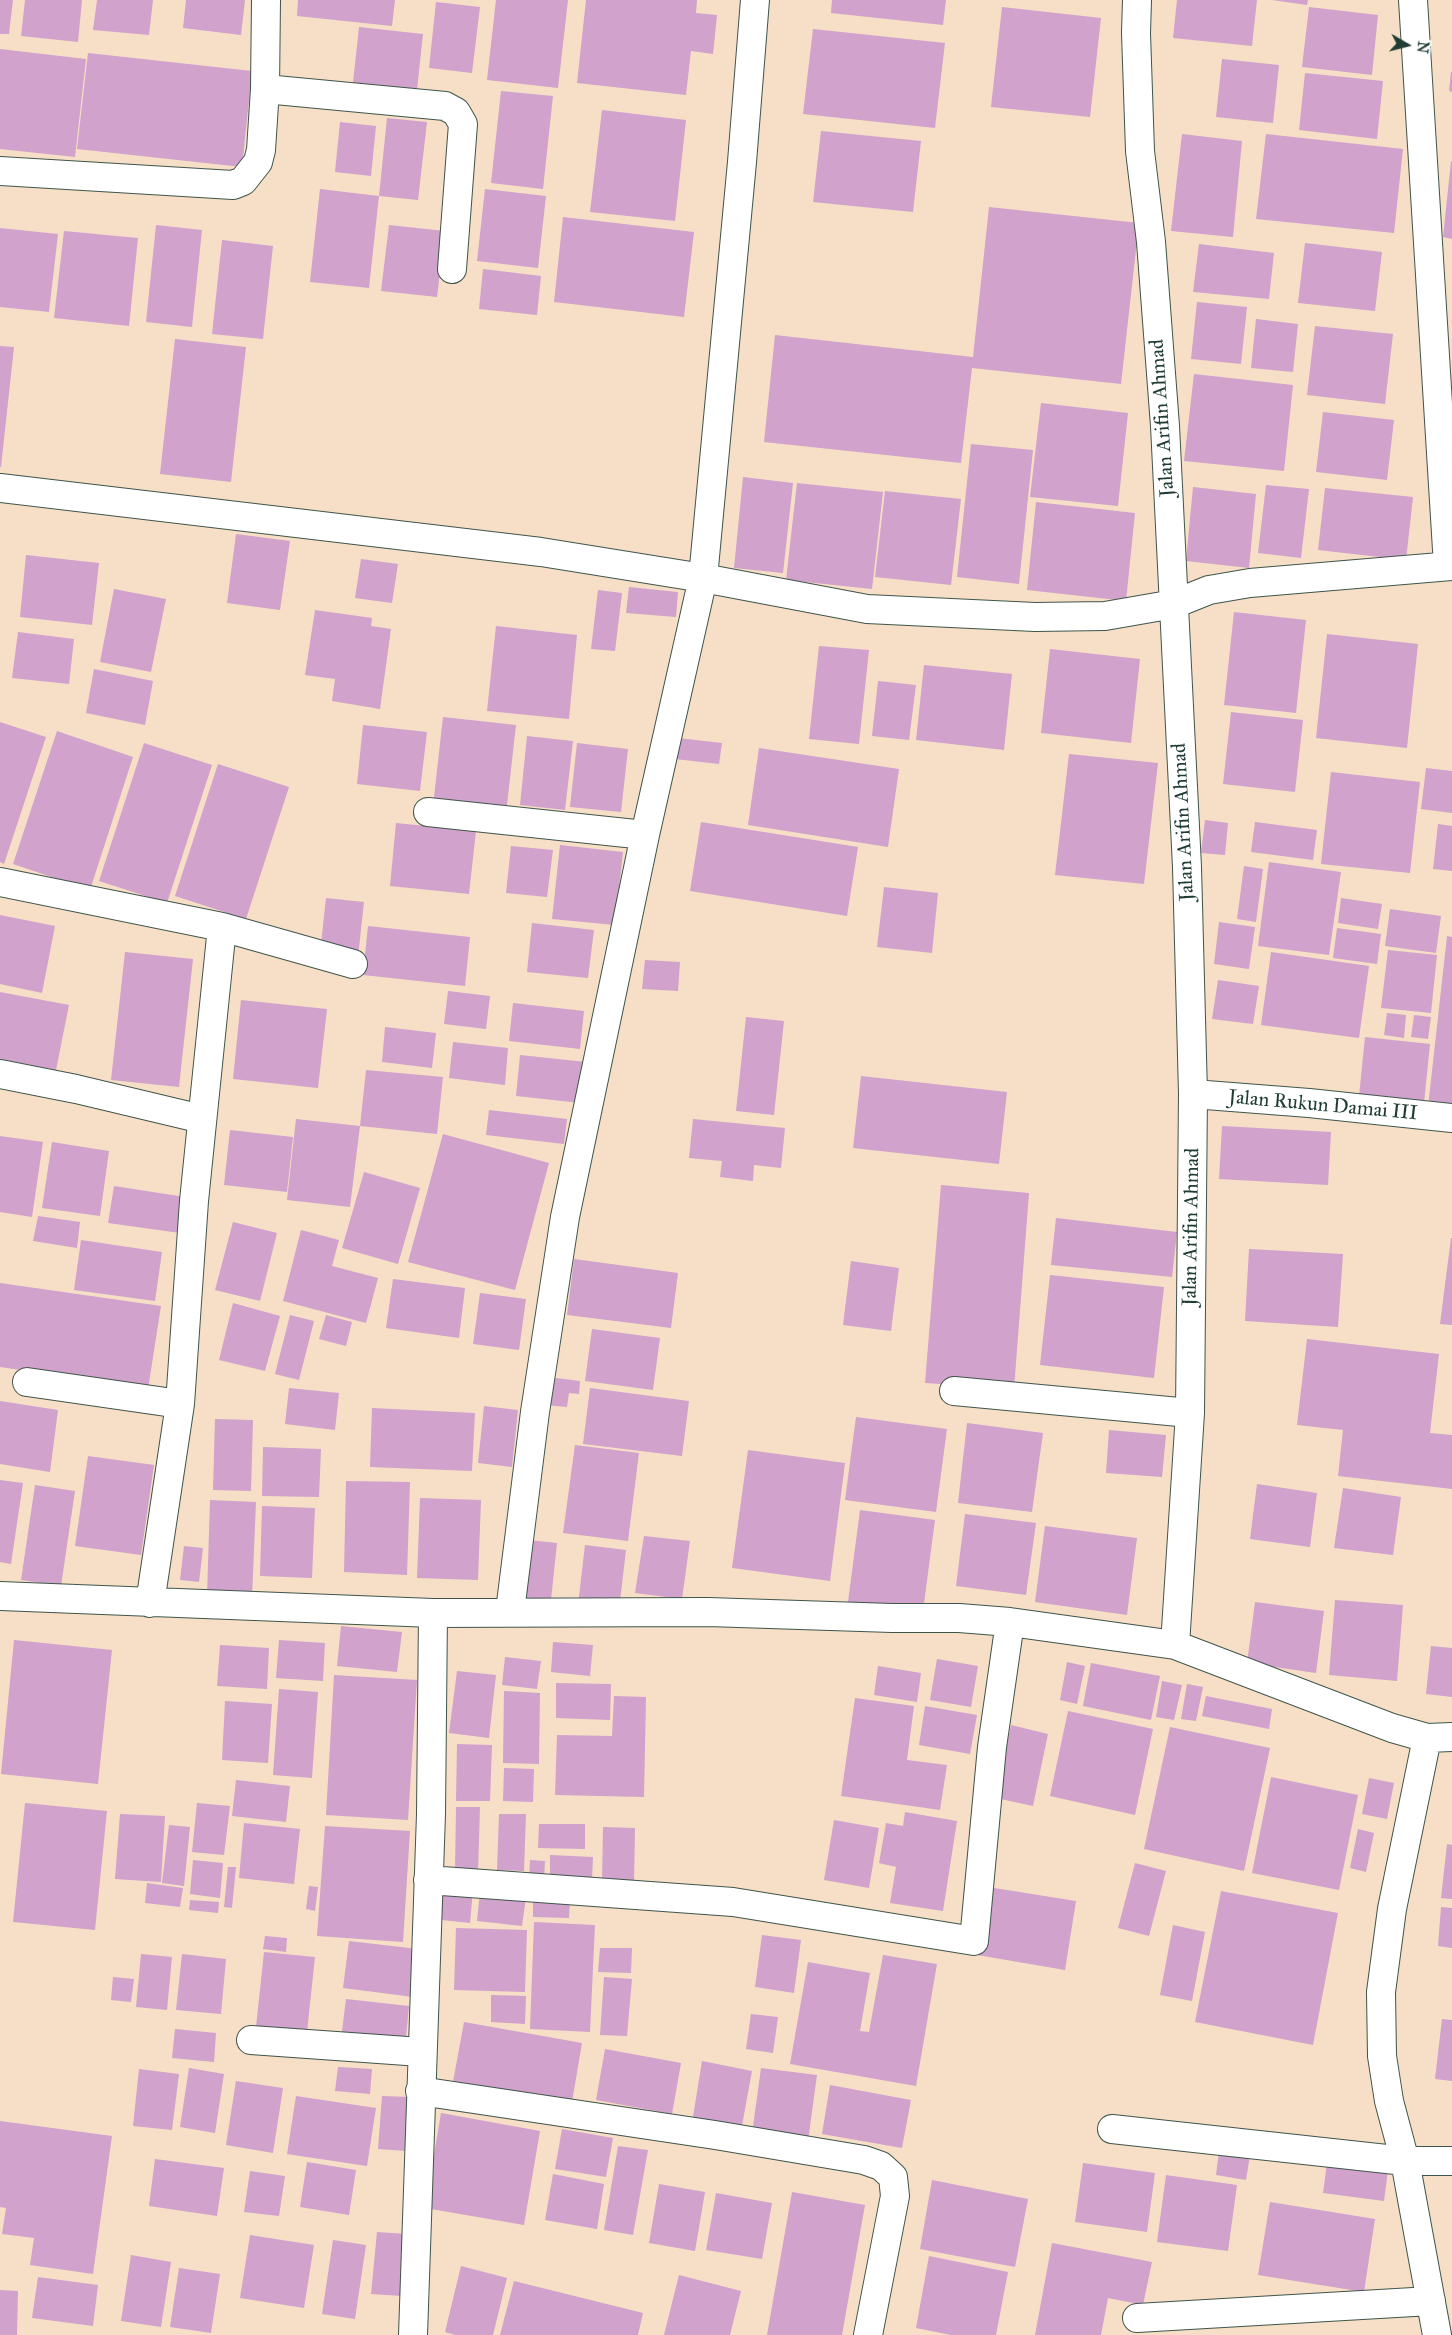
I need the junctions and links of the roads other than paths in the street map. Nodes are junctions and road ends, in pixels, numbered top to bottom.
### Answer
1 (266, 0) edge
2 (756, 0) edge
3 (1137, 0) edge
4 (1413, 0) edge
5 (265, 89) junction
6 (0, 171) edge
7 (1441, 255) edge
8 (452, 269) dead end
9 (0, 488) edge
10 (1450, 566) edge
11 (703, 578) junction
12 (1174, 604) junction
13 (428, 812) dead end
14 (645, 835) junction
15 (0, 882) edge
16 (222, 926) junction
17 (353, 964) dead end
18 (0, 1074) edge
19 (1193, 1094) junction
20 (1452, 1118) edge
21 (202, 1119) junction
22 (27, 1382) dead end
23 (954, 1391) dead end
24 (180, 1404) junction
25 (1190, 1413) junction
26 (0, 1596) edge
27 (150, 1603) junction
28 (510, 1611) junction
29 (434, 1613) junction
30 (1010, 1622) junction
31 (1175, 1645) junction
32 (1440, 1738) edge
33 (428, 1880) junction
34 (251, 2040) dead end
35 (421, 2052) junction
36 (420, 2091) junction
37 (1112, 2129) dead end
38 (1405, 2161) junction
39 (1452, 2162) edge
40 (1431, 2301) junction
41 (1137, 2318) dead end
42 (413, 2335) edge
43 (868, 2335) edge
44 (1437, 2335) edge

1 - 5 street
2 - 11 street
3 - 12 street, Jalan Arifin Ahmad
4 - 7 street
5 - 6 street
5 - 8 street
7 - 10 street
9 - 11 street
10 - 12 street
11 - 12 street
11 - 14 street
12 - 19 street, Jalan Arifin Ahmad
13 - 14 street
14 - 28 street
15 - 16 street
16 - 17 street
16 - 21 street
18 - 21 street
19 - 20 street, Jalan Rukun Damai III
19 - 25 street, Jalan Arifin Ahmad
21 - 24 street
22 - 24 street
23 - 25 street
24 - 27 street
25 - 31 street, Jalan Arifin Ahmad
26 - 27 street
27 - 29 street
28 - 29 street
28 - 30 street
29 - 33 street
30 - 31 street
30 - 33 street
31 - 32 street
32 - 38 street
33 - 35 street
34 - 35 street
35 - 36 street
36 - 42 street
36 - 43 street
37 - 38 street
38 - 39 street
38 - 40 street
40 - 41 street
40 - 44 street

